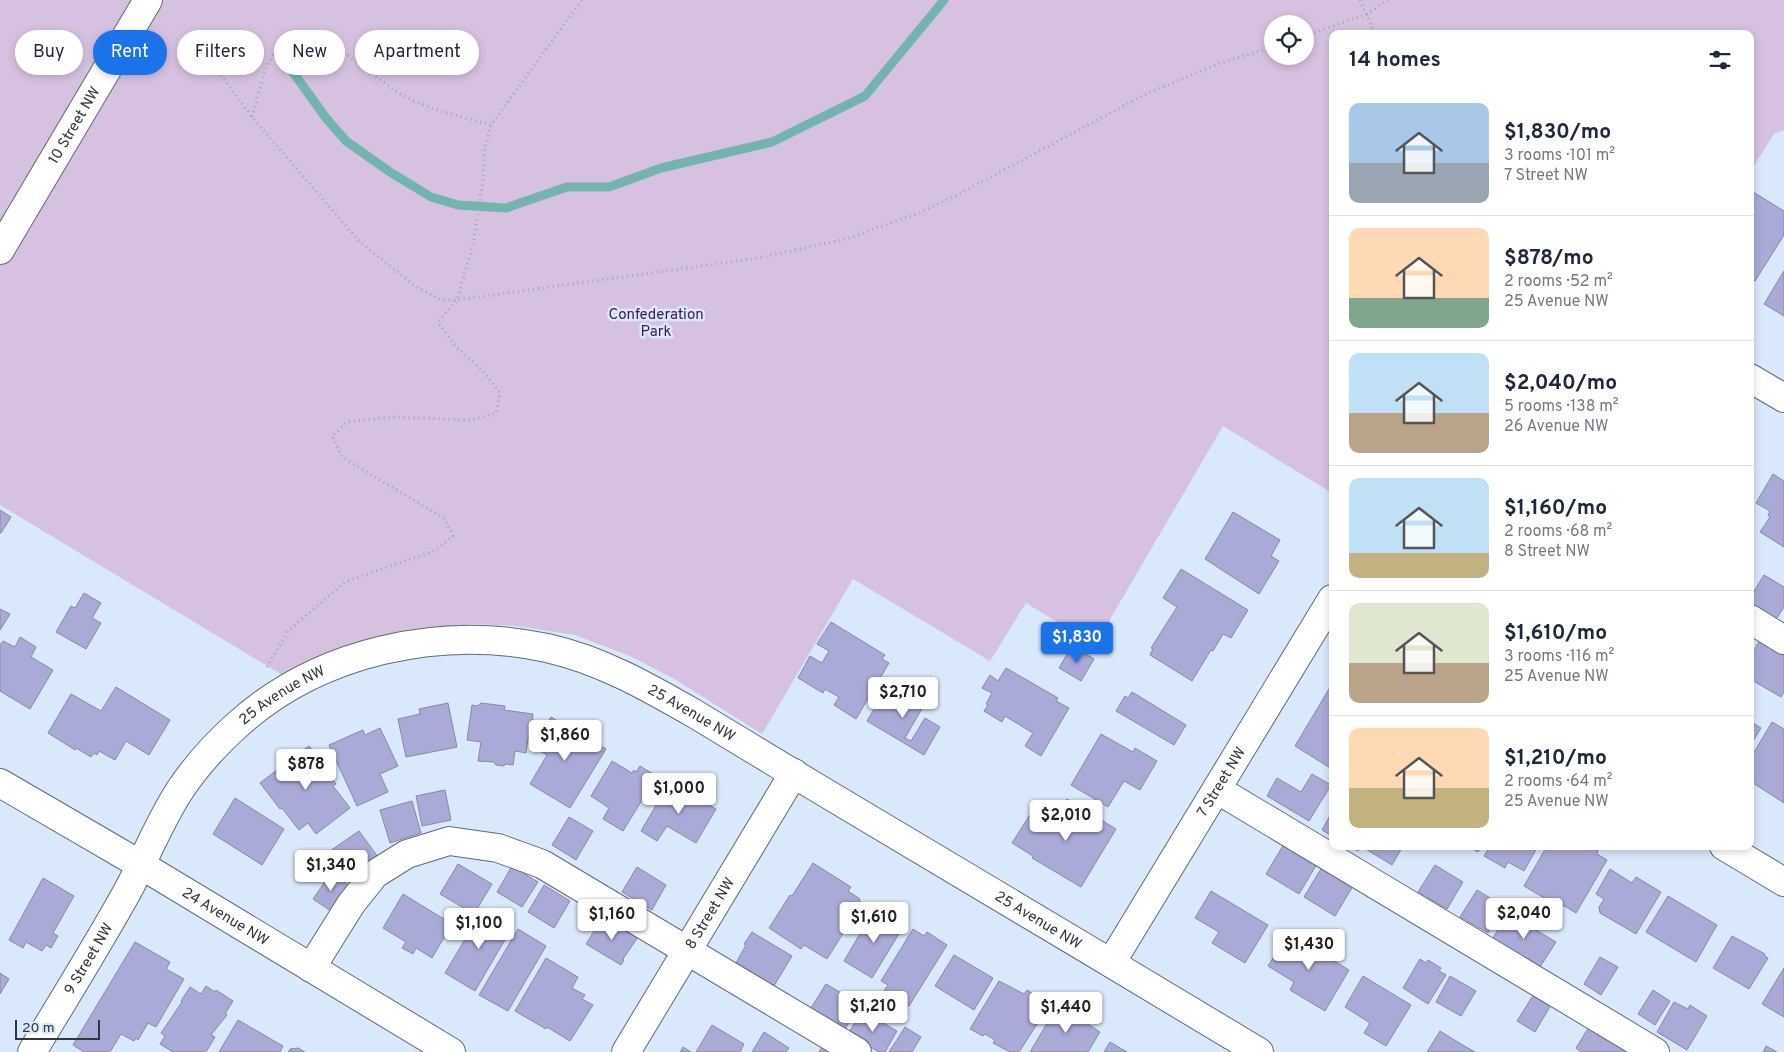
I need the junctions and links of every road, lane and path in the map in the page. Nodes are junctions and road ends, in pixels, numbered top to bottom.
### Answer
1 (148, 0) edge
2 (582, 0) edge
3 (1360, 0) edge
4 (1388, 0) edge
5 (1367, 14) junction
6 (1373, 30) edge
7 (1314, 33) edge
8 (1264, 50) edge
9 (345, 51) edge
10 (274, 54) edge
11 (221, 75) edge
12 (252, 117) junction
13 (491, 125) junction
14 (0, 250) edge
15 (457, 300) junction
16 (1754, 380) edge
17 (1784, 398) edge
18 (1329, 609) edge
19 (1754, 621) edge
20 (1784, 640) edge
21 (264, 704) junction
22 (794, 773) junction
23 (0, 783) edge
24 (1218, 790) junction
25 (1731, 850) edge
26 (141, 865) junction
27 (1784, 882) edge
28 (687, 949) junction
29 (1111, 963) junction
30 (311, 968) junction
31 (32, 1052) edge
32 (451, 1052) edge
33 (626, 1052) edge
34 (857, 1052) edge
35 (1258, 1052) edge
36 (1655, 1052) edge

1 - 14 street, 10 Street NW
2 - 13 path
3 - 5 path
4 - 5 path
5 - 6 path
5 - 7 path
8 - 15 path
9 - 13 path
10 - 12 path
11 - 12 path
12 - 15 path
13 - 15 path
15 - 21 path
16 - 17 street
18 - 24 street, 7 Street NW
19 - 20 street
21 - 22 street, 25 Avenue NW
21 - 26 street, 25 Avenue NW
22 - 28 street, 8 Street NW
22 - 29 street, 25 Avenue NW
23 - 26 street, 24 Avenue NW
24 - 29 street, 7 Street NW
24 - 36 street
25 - 27 street
26 - 30 street, 24 Avenue NW
26 - 31 street, 9 Street NW
28 - 30 street
28 - 33 street, 8 Street NW
28 - 34 street
29 - 35 street, 25 Avenue NW
30 - 32 street, 24 Avenue NW

